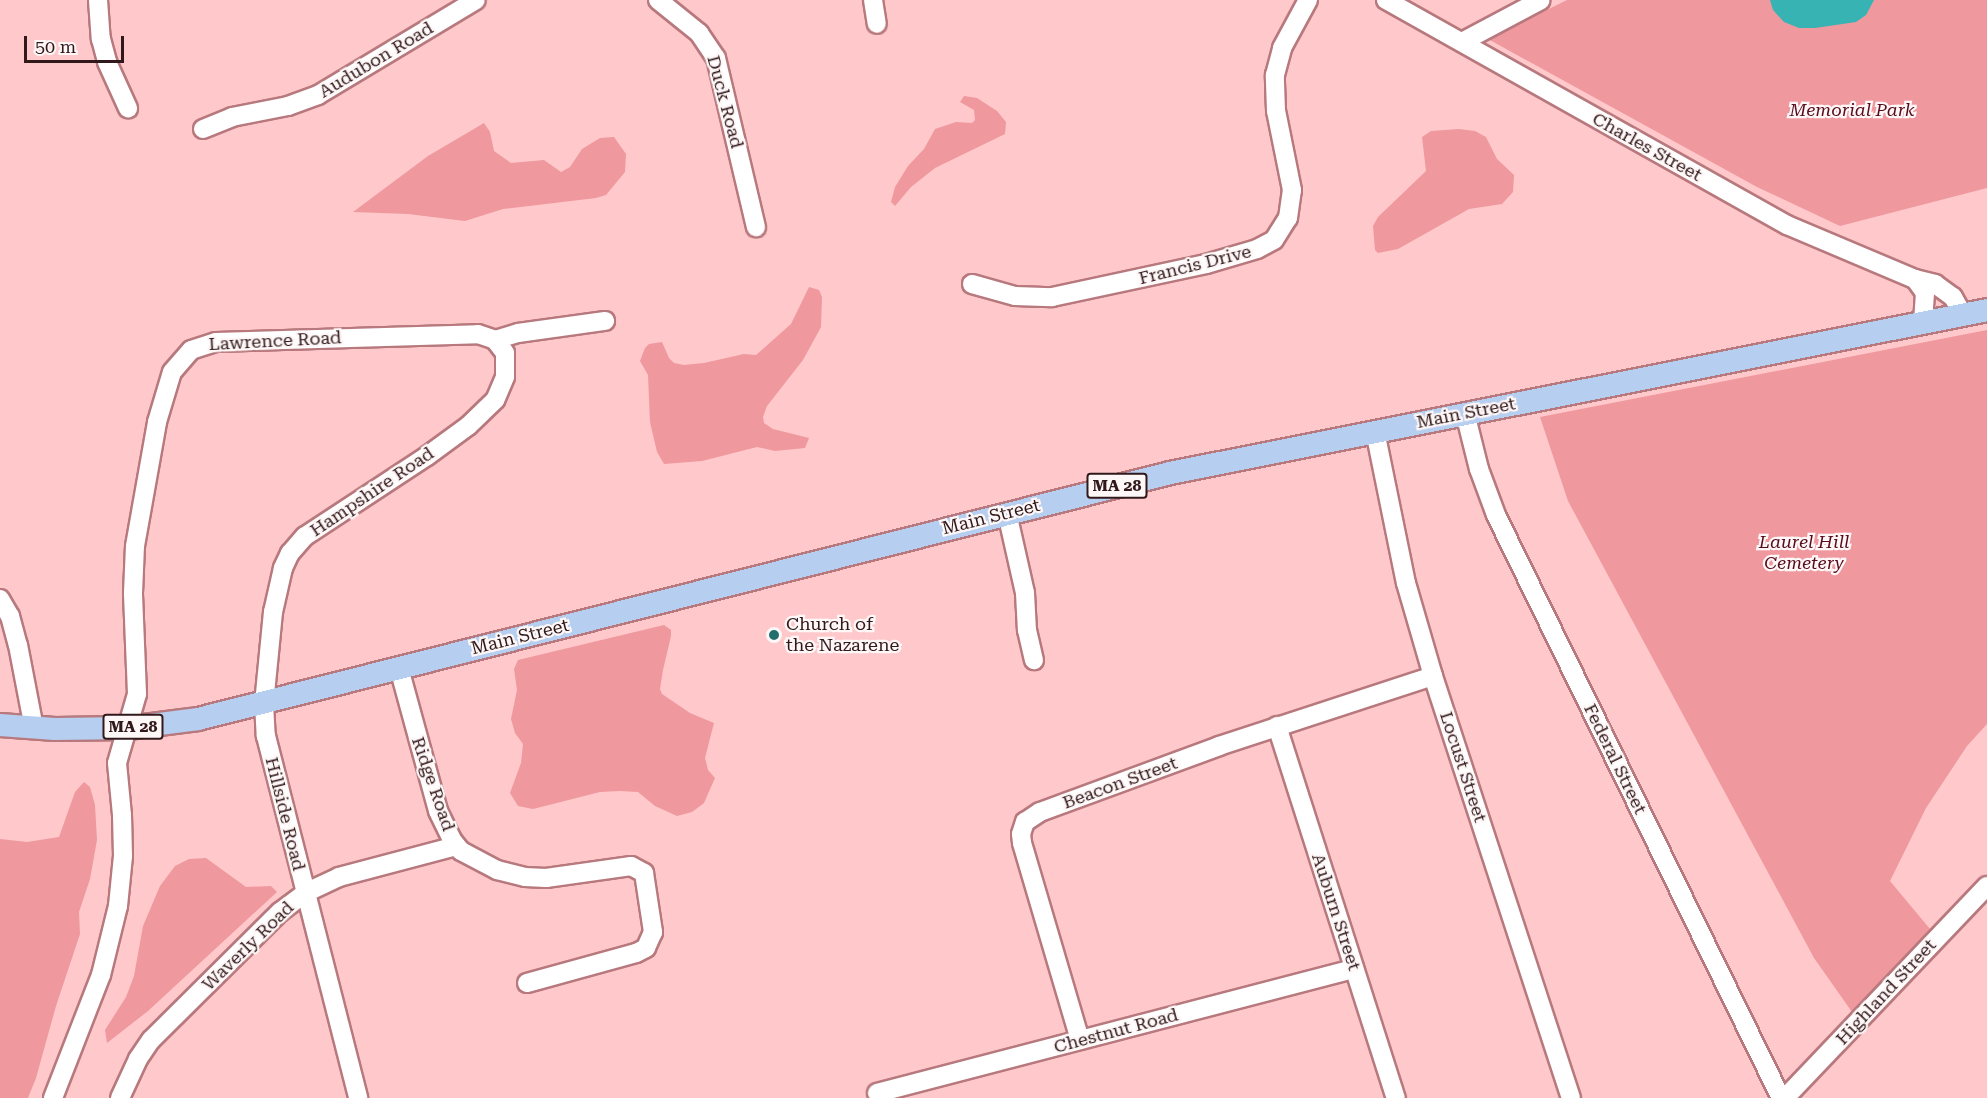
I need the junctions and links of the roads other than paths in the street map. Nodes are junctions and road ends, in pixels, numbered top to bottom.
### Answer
1 (98, 0) edge
2 (476, 0) edge
3 (658, 0) edge
4 (873, 0) edge
5 (1308, 0) edge
6 (1386, 0) edge
7 (1541, 0) edge
8 (877, 24) dead end
9 (1462, 42) junction
10 (128, 108) dead end
11 (203, 129) dead end
12 (756, 227) dead end
13 (1921, 280) junction
14 (972, 284) dead end
15 (1987, 310) edge
16 (1963, 315) junction
17 (605, 321) dead end
18 (1923, 323) junction
19 (495, 340) junction
20 (1465, 413) junction
21 (1375, 431) junction
22 (1007, 513) junction
23 (0, 599) edge
24 (1034, 660) dead end
25 (399, 668) junction
26 (1434, 676) junction
27 (264, 703) junction
28 (0, 725) edge
29 (1277, 726) junction
30 (34, 728) junction
31 (128, 728) junction
32 (456, 846) junction
33 (1987, 885) edge
34 (305, 893) junction
35 (1354, 969) junction
36 (527, 983) dead end
37 (1080, 1040) junction
38 (877, 1093) dead end
39 (53, 1098) edge
40 (120, 1098) edge
41 (358, 1098) edge
42 (1396, 1098) edge
43 (1571, 1098) edge
44 (1783, 1098) edge

1 - 10 street
2 - 11 street, Audubon Road
3 - 12 street, Duck Road
4 - 8 street
5 - 14 street, Francis Drive
6 - 9 street, Charles Street
7 - 9 street
9 - 13 street, Charles Street
13 - 16 street, Charles Street
13 - 18 street
15 - 16 main road, Main Street / MA 28
16 - 18 main road, Main Street / MA 28
17 - 19 street, Lawrence Road
18 - 20 main road, Main Street / MA 28
19 - 27 street, Hampshire Road
19 - 31 street, Lawrence Road
20 - 21 main road, Main Street / MA 28
20 - 44 street, Federal Street
21 - 22 main road, Main Street / MA 28
21 - 26 street, Locust Street
22 - 24 street
22 - 25 main road, Main Street / MA 28
23 - 30 street
25 - 27 main road, Main Street / MA 28
25 - 32 street, Ridge Road
26 - 29 street, Beacon Street
26 - 43 street, Locust Street
27 - 31 main road, Main Street / MA 28
27 - 34 street, Hillside Road
28 - 30 main road, Main Street / MA 28
29 - 35 street, Auburn Street
29 - 37 street, Beacon Street
30 - 31 main road, Main Street / MA 28
31 - 39 street, Lawrence Road
32 - 34 street, Waverly Road
32 - 36 street, Ridge Road
33 - 44 street, Highland Street
34 - 40 street, Waverly Road
34 - 41 street, Hillside Road
35 - 37 street, Chestnut Road
35 - 42 street, Auburn Street
37 - 38 street, Chestnut Road

